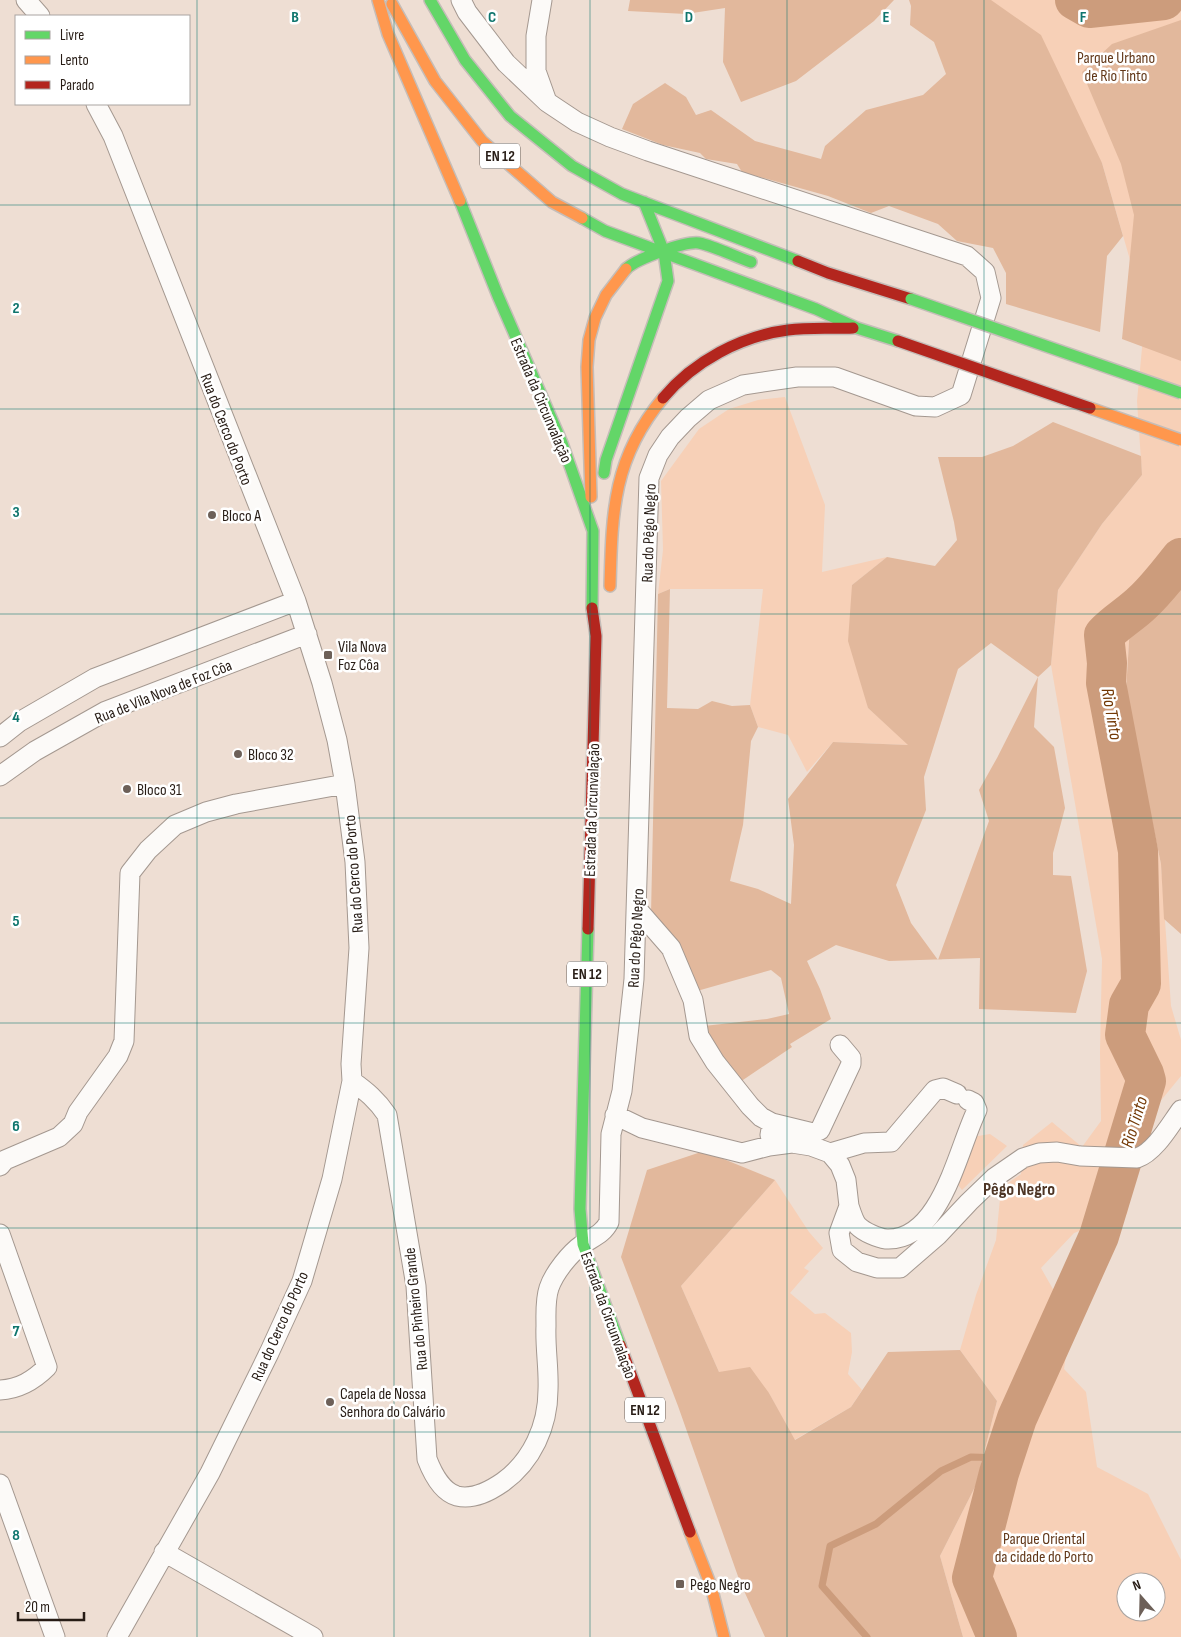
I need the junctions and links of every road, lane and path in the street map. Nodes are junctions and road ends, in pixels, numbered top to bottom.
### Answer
1 (26, 0) edge
2 (378, 0) edge
3 (390, 0) edge
4 (430, 0) edge
5 (461, 0) edge
6 (542, 0) edge
7 (39, 15) edge
8 (547, 102) junction
9 (97, 105) edge
10 (644, 202) junction
11 (664, 252) junction
12 (758, 265) dead end
13 (828, 273) junction
14 (801, 274) dead end
15 (857, 328) junction
16 (1181, 393) edge
17 (1181, 440) edge
18 (593, 531) junction
19 (296, 601) junction
20 (307, 634) junction
21 (596, 636) junction
22 (0, 737) edge
23 (0, 776) edge
24 (345, 784) junction
25 (637, 909) junction
26 (840, 1046) dead end
27 (352, 1081) junction
28 (1181, 1110) edge
29 (615, 1115) junction
30 (772, 1123) junction
31 (769, 1146) junction
32 (830, 1153) junction
33 (0, 1166) edge
34 (849, 1206) junction
35 (0, 1234) edge
36 (583, 1244) junction
37 (0, 1390) edge
38 (0, 1484) edge
39 (164, 1552) junction
40 (304, 1635) edge
41 (55, 1637) edge
42 (117, 1637) edge
43 (724, 1637) edge

1 - 7 street
2 - 18 main road, Estrada da Circunvalação / EN 12
3 - 11 main road, EN 12
4 - 10 main road, EN 12
5 - 8 street
6 - 8 street
8 - 25 street, Rua do Pêgo Negro
9 - 19 street, Rua do Cerco do Porto
10 - 11 main road, EN 12
10 - 13 main road, EN 12
11 - 12 main road
11 - 15 main road, EN 12
11 - 18 main road, EN 12
11 - 18 main road
13 - 14 main road
13 - 16 main road, EN 12, bridge
15 - 17 main road, EN 12, bridge
15 - 21 main road
18 - 21 main road, Estrada da Circunvalação / EN 12
19 - 20 street, Rua do Cerco do Porto
19 - 22 street
20 - 23 street, Rua de Vila Nova de Foz Côa
20 - 24 street, Rua do Cerco do Porto
21 - 36 main road, Estrada da Circunvalação / EN 12
24 - 27 street, Rua do Cerco do Porto
24 - 33 street
25 - 29 street, Rua do Pêgo Negro
25 - 30 street
26 - 30 street
27 - 36 street, Rua do Pinheiro Grande
27 - 39 street, Rua do Cerco do Porto
28 - 34 street
29 - 31 street
29 - 36 street, Rua do Pêgo Negro
30 - 31 street
31 - 32 street
32 - 34 street
32 - 34 street
35 - 37 street
36 - 43 main road, Estrada da Circunvalação / EN 12
38 - 41 street
39 - 40 street
39 - 42 street, Rua do Cerco do Porto

